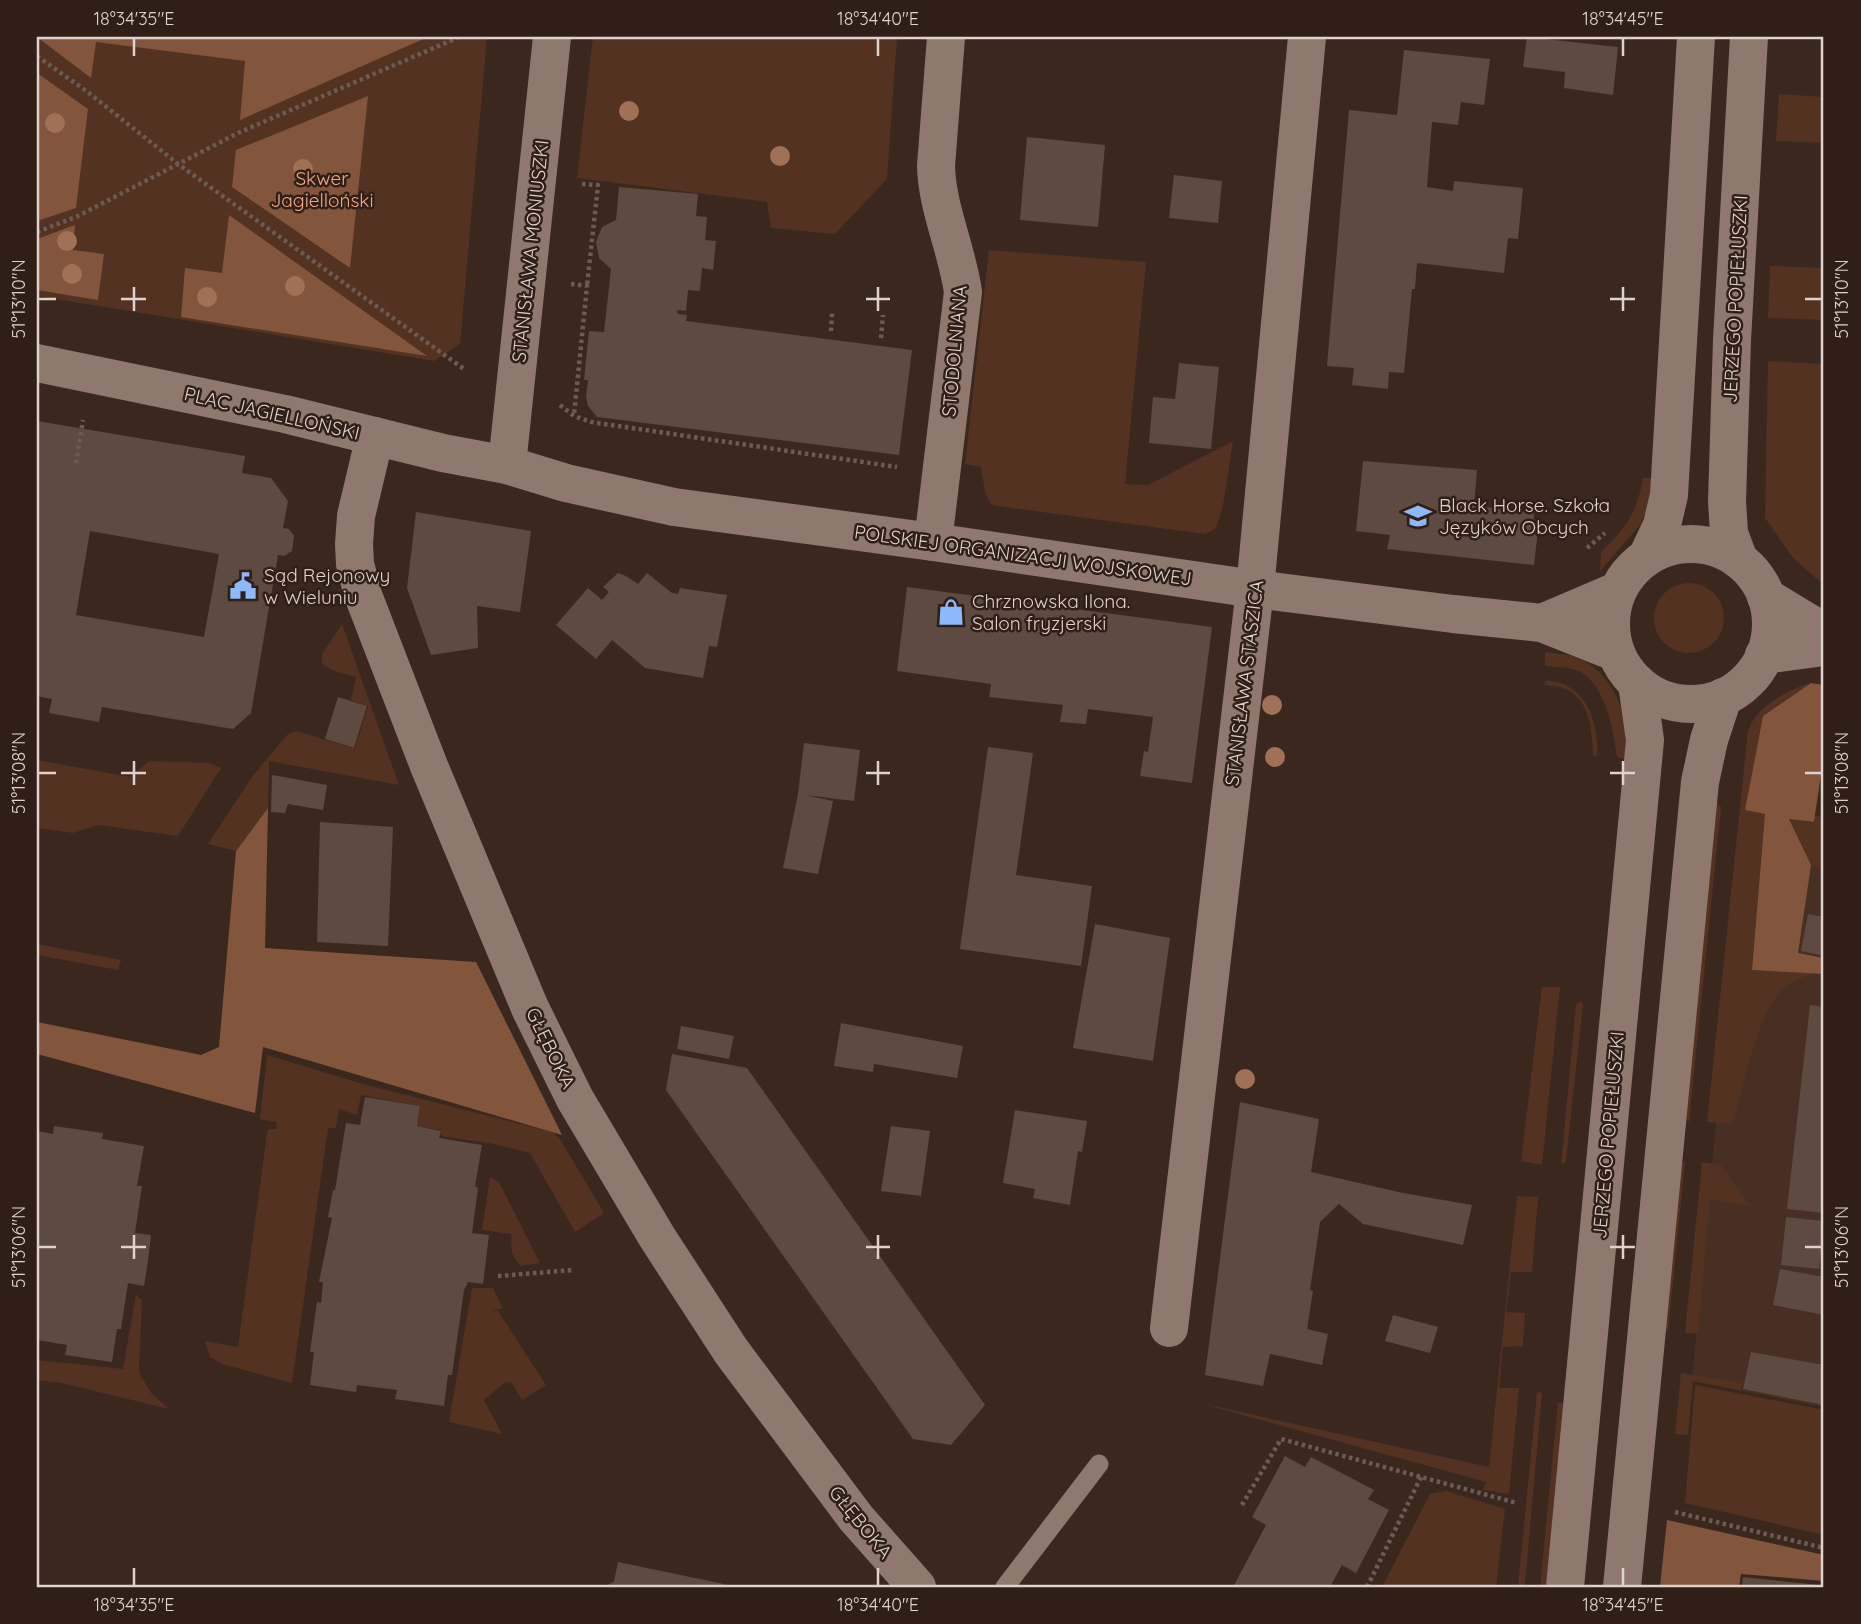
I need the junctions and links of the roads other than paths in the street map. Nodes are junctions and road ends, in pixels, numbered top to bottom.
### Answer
1 (552, 37) edge
2 (946, 37) edge
3 (1307, 37) edge
4 (1696, 37) edge
5 (1749, 37) edge
6 (37, 363) edge
7 (375, 436) junction
8 (507, 465) junction
9 (933, 542) junction
10 (1648, 555) junction
11 (1738, 559) junction
12 (1255, 589) junction
13 (1617, 591) junction
14 (1766, 597) junction
15 (1542, 623) junction
16 (1824, 632) edge
17 (1824, 647) edge
18 (1615, 652) junction
19 (1764, 655) junction
20 (1637, 683) junction
21 (1723, 697) junction
22 (1169, 1328) dead end
23 (1098, 1464) dead end
24 (917, 1587) edge
25 (1005, 1587) edge
26 (1565, 1587) edge
27 (1622, 1587) edge

1 - 8 street, STANISŁAWA MONIUSZKI
2 - 9 street, STODOLNIANA
3 - 12 street, STANISŁAWA STASZICA
4 - 10 street
5 - 11 street, JERZEGO POPIEŁUSZKI
6 - 7 street, PLAC JAGIELLOŃSKI
7 - 8 street, PLAC JAGIELLOŃSKI
7 - 24 street, GŁĘBOKA
8 - 9 street, POLSKIEJ ORGANIZACJI WOJSKOWEJ
9 - 12 street, POLSKIEJ ORGANIZACJI WOJSKOWEJ
10 - 11 street
10 - 13 street
11 - 14 street
12 - 15 street, POLSKIEJ ORGANIZACJI WOJSKOWEJ
12 - 22 street, STANISŁAWA STASZICA
13 - 15 street, POLSKIEJ ORGANIZACJI WOJSKOWEJ
13 - 18 street
14 - 16 street
14 - 19 street
15 - 18 street, POLSKIEJ ORGANIZACJI WOJSKOWEJ
17 - 19 street
18 - 20 street
19 - 21 street
20 - 21 street
20 - 26 street, JERZEGO POPIEŁUSZKI
21 - 27 street
23 - 25 lane

